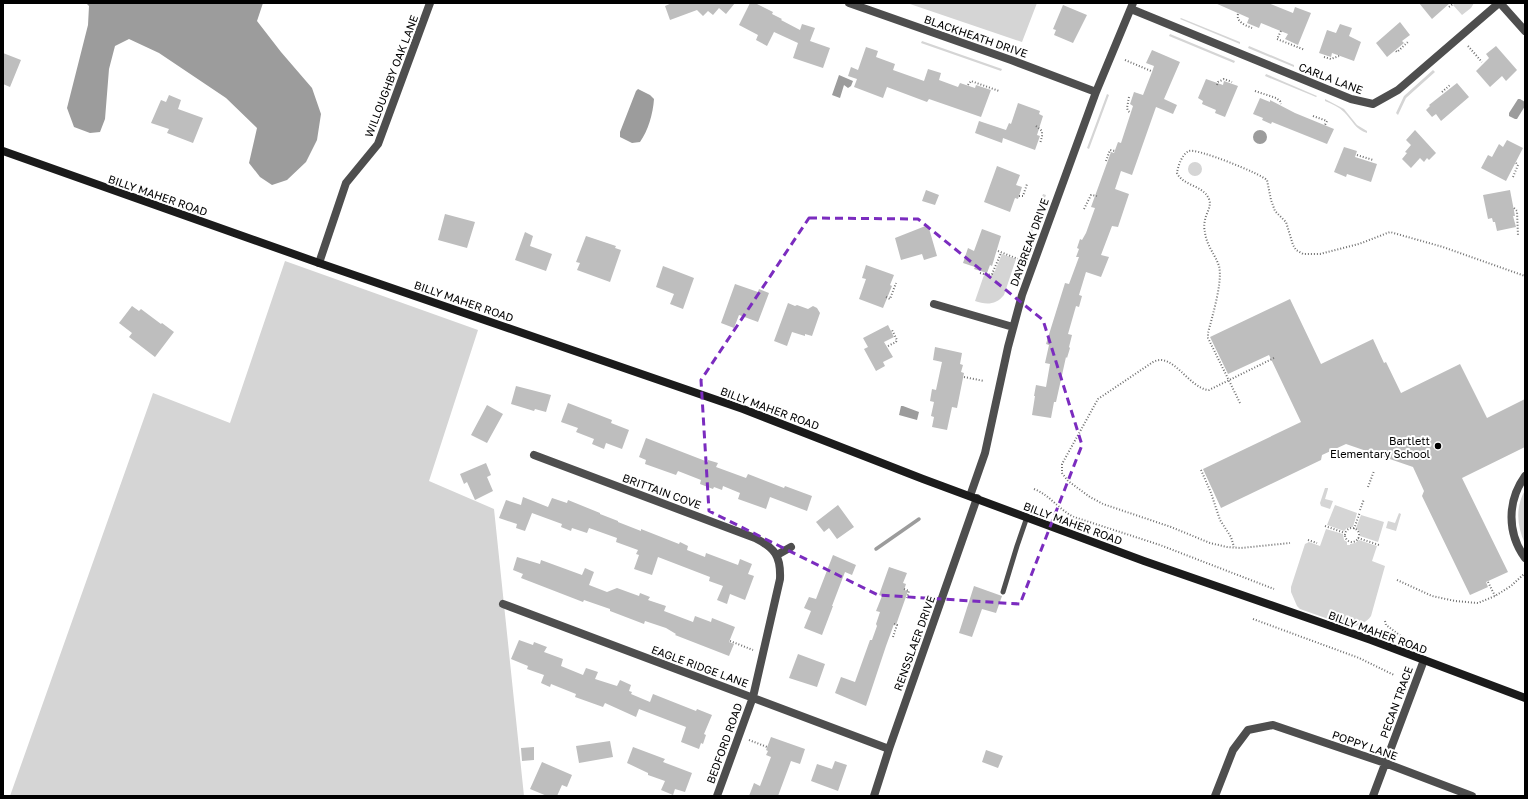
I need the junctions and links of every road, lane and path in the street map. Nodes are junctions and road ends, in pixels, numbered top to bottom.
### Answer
1 (430, 3) edge
2 (849, 3) edge
3 (1454, 3) edge
4 (1499, 3) edge
5 (1132, 6) edge
6 (1449, 7) dead end
7 (1238, 14) dead end
8 (1252, 28) dead end
9 (1280, 31) dead end
10 (1525, 31) edge
11 (1409, 41) dead end
12 (1468, 46) dead end
13 (1305, 50) dead end
14 (1396, 51) dead end
15 (1339, 56) dead end
16 (1324, 57) dead end
17 (1125, 60) dead end
18 (1482, 62) dead end
19 (1151, 71) dead end
20 (1232, 82) dead end
21 (968, 85) dead end
22 (1217, 85) dead end
23 (1450, 85) dead end
24 (999, 91) dead end
25 (1255, 91) dead end
26 (1096, 92) junction
27 (1442, 92) dead end
28 (1129, 97) dead end
29 (1280, 104) dead end
30 (1131, 113) dead end
31 (1313, 116) dead end
32 (1325, 125) dead end
33 (1036, 126) dead end
34 (1040, 144) dead end
35 (3, 151) edge
36 (1115, 152) dead end
37 (1357, 154) dead end
38 (1373, 160) dead end
39 (1106, 161) dead end
40 (1516, 163) dead end
41 (1513, 177) dead end
42 (1027, 184) dead end
43 (1019, 196) dead end
44 (1097, 196) dead end
45 (1514, 208) dead end
46 (1084, 209) dead end
47 (1518, 236) dead end
48 (998, 251) dead end
49 (1002, 253) junction
50 (1018, 259) dead end
51 (319, 263) junction
52 (980, 273) dead end
53 (1525, 276) edge
54 (896, 283) dead end
55 (886, 297) dead end
56 (934, 304) dead end
57 (1013, 327) junction
58 (892, 330) dead end
59 (888, 346) dead end
60 (1274, 358) dead end
61 (964, 377) dead end
62 (1229, 380) junction
63 (984, 381) dead end
64 (1240, 403) dead end
65 (534, 455) dead end
66 (1201, 470) dead end
67 (1374, 471) dead end
68 (1525, 476) edge
69 (1368, 487) dead end
70 (1034, 488) dead end
71 (974, 497) junction
72 (1364, 499) dead end
73 (1027, 517) junction
74 (1325, 526) dead end
75 (1354, 529) junction
76 (1345, 533) junction
77 (1358, 538) junction
78 (1308, 540) dead end
79 (1290, 543) dead end
80 (1317, 543) dead end
81 (1379, 545) dead end
82 (1234, 547) junction
83 (791, 548) dead end
84 (777, 555) junction
85 (1525, 558) edge
86 (1524, 574) edge
87 (1397, 580) dead end
88 (1488, 582) dead end
89 (904, 589) dead end
90 (1274, 589) dead end
91 (1003, 592) dead end
92 (1495, 596) junction
93 (907, 598) dead end
94 (503, 604) dead end
95 (1253, 619) dead end
96 (1385, 621) dead end
97 (894, 624) dead end
98 (893, 637) dead end
99 (730, 641) dead end
100 (1405, 646) dead end
101 (755, 651) dead end
102 (1424, 660) junction
103 (1394, 675) dead end
104 (753, 698) junction
105 (1525, 698) edge
106 (749, 740) dead end
107 (767, 747) dead end
108 (889, 749) junction
109 (1385, 763) junction
110 (716, 796) edge
111 (874, 796) edge
112 (1215, 796) edge
113 (1373, 796) edge
114 (1472, 796) edge

1 - 51 street, WILLOUGHBY OAK LANE
2 - 26 street, BLACKHEATH DRIVE
3 - 6 path
4 - 5 street, CARLA LANE
4 - 10 street
5 - 26 street, DAYBREAK DRIVE
7 - 8 path
9 - 13 path
11 - 14 path
12 - 18 path
15 - 16 path
17 - 19 path
20 - 22 path
21 - 24 path
23 - 27 path
25 - 29 path
26 - 57 street, DAYBREAK DRIVE
28 - 30 path
31 - 32 path
33 - 34 path
35 - 51 main road, BILLY MAHER ROAD
36 - 39 path
37 - 38 path
40 - 41 path
42 - 43 path
44 - 46 path
45 - 47 path
48 - 49 path
49 - 50 path
49 - 52 path
51 - 71 main road, BILLY MAHER ROAD
53 - 62 path
54 - 55 path
56 - 57 street
57 - 71 street, DAYBREAK DRIVE
58 - 59 path
60 - 62 path
61 - 63 path
62 - 64 path
62 - 82 path
65 - 84 street, BRITTAIN COVE
66 - 82 path
67 - 69 path
68 - 85 street
70 - 90 path
71 - 73 main road, BILLY MAHER ROAD
71 - 108 street, RENSSLAER DRIVE
72 - 75 path
73 - 91 lane
73 - 102 main road, BILLY MAHER ROAD
74 - 76 path
75 - 76 path
75 - 77 path
76 - 77 path
77 - 81 path
78 - 80 path
79 - 82 path
83 - 84 street
84 - 104 street
86 - 92 path
87 - 92 path
88 - 92 path
89 - 93 path
94 - 104 street, EAGLE RIDGE LANE
95 - 103 path
96 - 100 path
97 - 98 path
99 - 101 path
102 - 105 main road, BILLY MAHER ROAD
102 - 109 street, PECAN TRACE
104 - 108 street, EAGLE RIDGE LANE
104 - 110 street, BEDFORD ROAD
106 - 107 path
108 - 111 street, RENSSLAER DRIVE
109 - 112 street, POPPY LANE
109 - 113 street, PECAN TRACE
109 - 114 street, POPPY LANE

